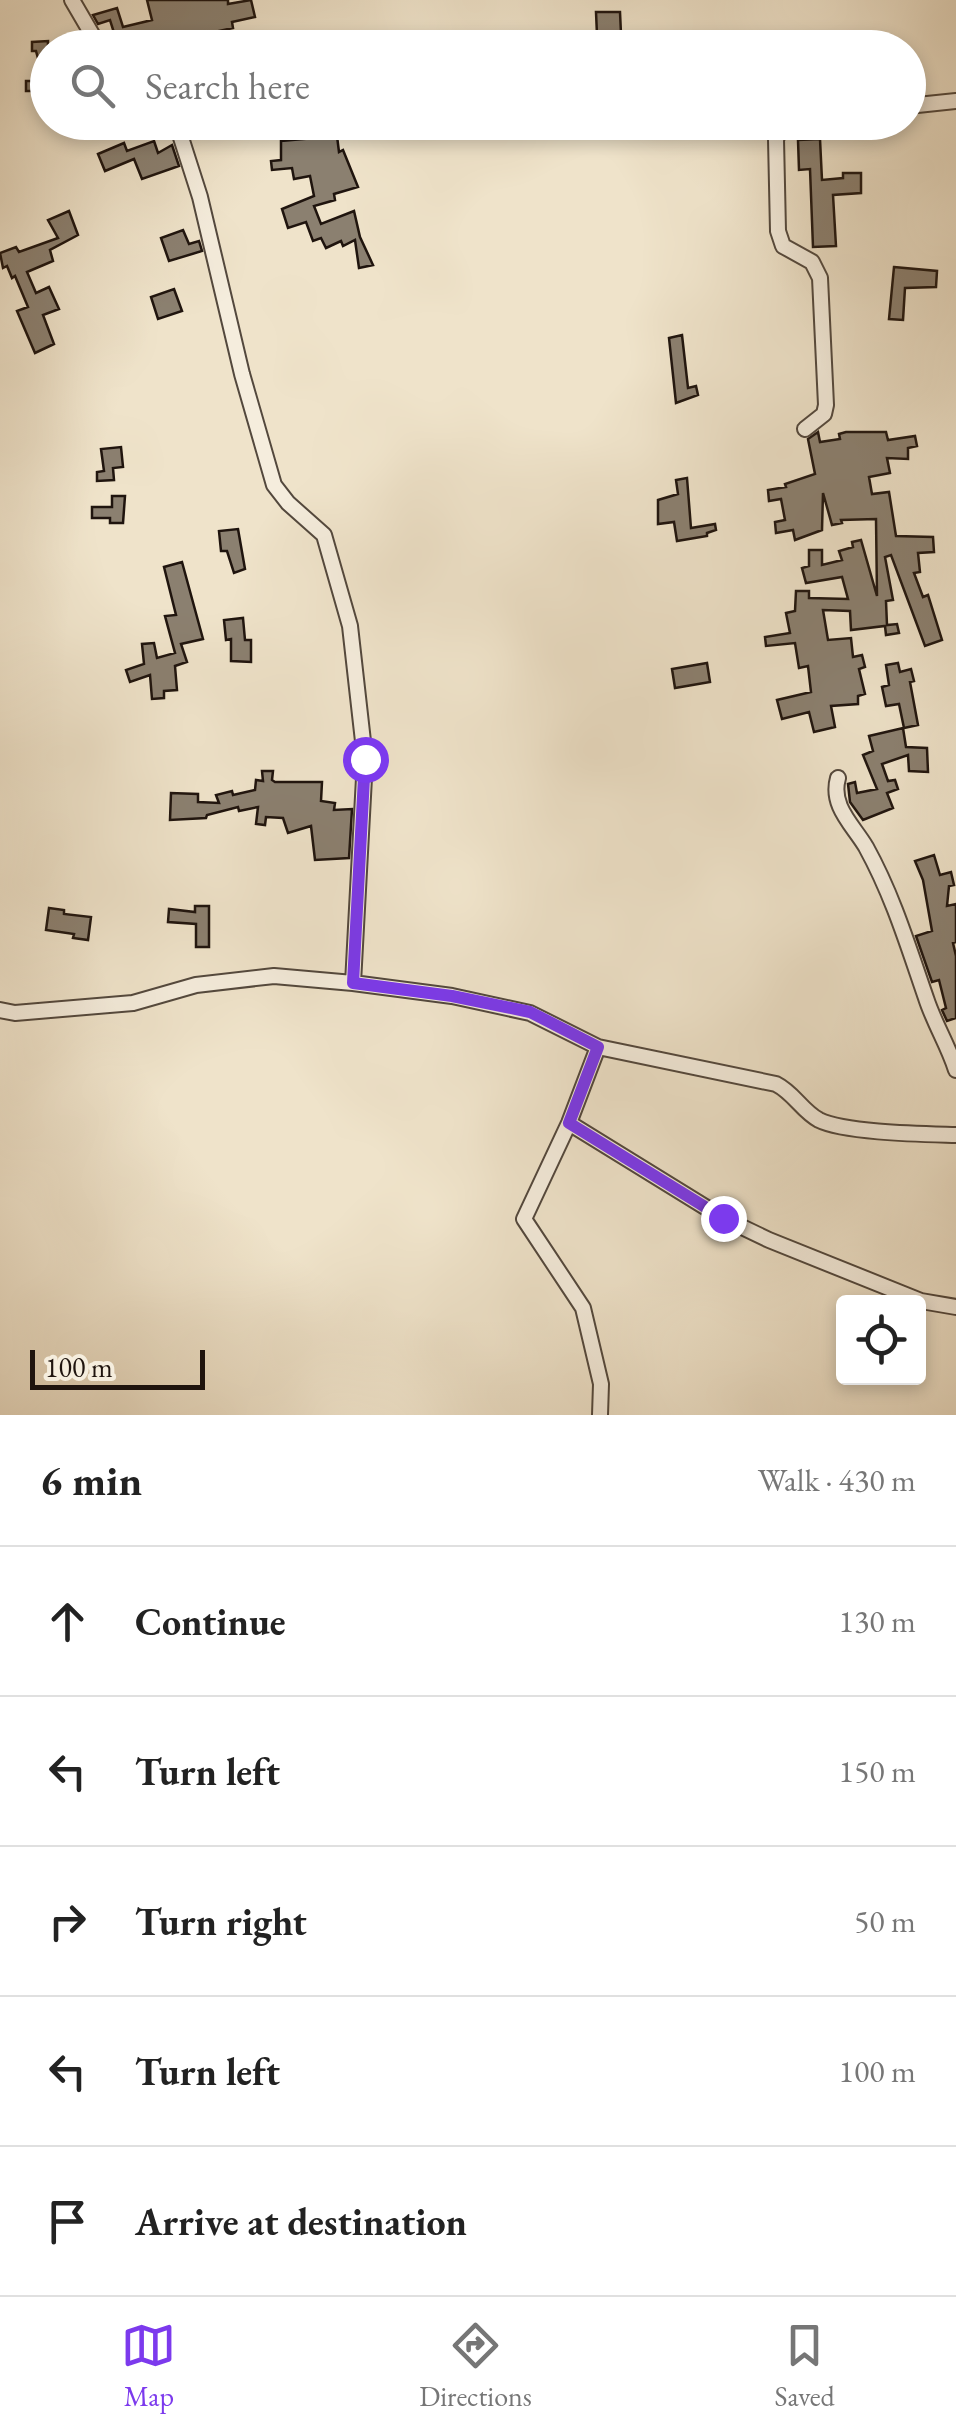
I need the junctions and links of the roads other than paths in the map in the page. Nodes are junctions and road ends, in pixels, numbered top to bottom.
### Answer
1 (72, 0) edge
2 (90, 30) edge
3 (956, 100) edge
4 (926, 104) edge
5 (182, 140) edge
6 (776, 140) edge
7 (806, 429) dead end
8 (838, 778) dead end
9 (353, 983) junction
10 (0, 1010) edge
11 (598, 1047) junction
12 (956, 1070) edge
13 (569, 1123) junction
14 (956, 1136) edge
15 (956, 1307) edge
16 (600, 1415) edge

1 - 2 street
3 - 4 street
5 - 9 street
6 - 7 street
8 - 12 street
9 - 10 street
9 - 11 street
11 - 13 street
11 - 14 street
13 - 15 street
13 - 16 street

